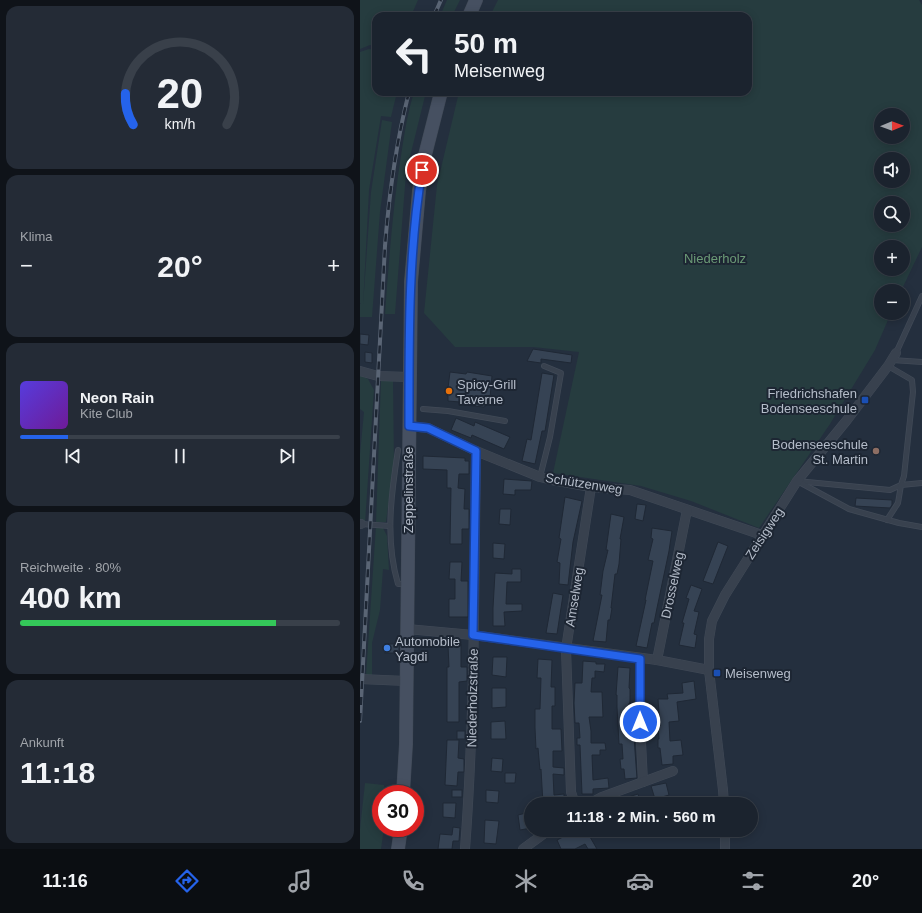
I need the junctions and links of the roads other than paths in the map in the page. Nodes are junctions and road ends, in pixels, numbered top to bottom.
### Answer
1 (476, 0) edge
2 (471, 12) edge
3 (440, 96) edge
4 (922, 296) edge
5 (892, 360) junction
6 (922, 362) edge
7 (544, 366) dead end
8 (360, 371) edge
9 (409, 377) junction
10 (423, 409) dead end
11 (505, 421) dead end
12 (409, 426) junction
13 (398, 450) dead end
14 (476, 451) junction
15 (540, 477) junction
16 (797, 481) junction
17 (922, 484) edge
18 (901, 485) junction
19 (591, 487) junction
20 (688, 510) junction
21 (887, 520) junction
22 (360, 524) edge
23 (390, 526) junction
24 (922, 527) edge
25 (762, 535) junction
26 (403, 584) junction
27 (407, 629) junction
28 (473, 635) junction
29 (566, 649) junction
30 (640, 659) junction
31 (657, 660) junction
32 (708, 670) junction
33 (360, 679) edge
34 (406, 681) junction
35 (673, 771) dead end
36 (643, 782) junction
37 (403, 785) edge
38 (573, 797) edge
39 (602, 797) edge
40 (724, 797) edge
41 (400, 837) edge
42 (539, 837) edge
43 (724, 837) edge
44 (398, 849) edge
45 (465, 849) edge
46 (523, 849) edge
47 (725, 849) edge

1 - 2 main road
3 - 9 main road, Zeppelinstraße
4 - 5 lane, Zeisigweg
5 - 6 lane
5 - 16 street, Zeisigweg
5 - 18 lane
7 - 15 lane
8 - 9 street
9 - 12 main road, Zeppelinstraße
10 - 11 lane
12 - 14 street, Schützenweg
12 - 26 main road, Zeppelinstraße
13 - 23 lane
14 - 15 street, Schützenweg
14 - 28 street, Niederholzstraße
15 - 19 street, Schützenweg
16 - 18 lane
16 - 21 lane
16 - 25 street, Zeisigweg
17 - 18 lane
18 - 21 lane
19 - 20 street, Schützenweg
19 - 29 street, Amselweg
20 - 25 street, Schützenweg
20 - 31 street, Drosselweg
21 - 24 lane
22 - 23 lane
23 - 26 lane
25 - 32 street, Zeisigweg
26 - 27 main road, Zeppelinstraße
27 - 28 street
27 - 34 main road, Zeppelinstraße
28 - 29 street
28 - 45 street, Niederholzstraße
29 - 30 street
29 - 38 street, Amselweg
30 - 31 street
30 - 36 street
31 - 32 street
32 - 40 street, Zeisigweg
33 - 34 street
34 - 37 main road, Zeppelinstraße
35 - 36 street
36 - 39 street
41 - 44 main road
42 - 46 street
43 - 47 street

